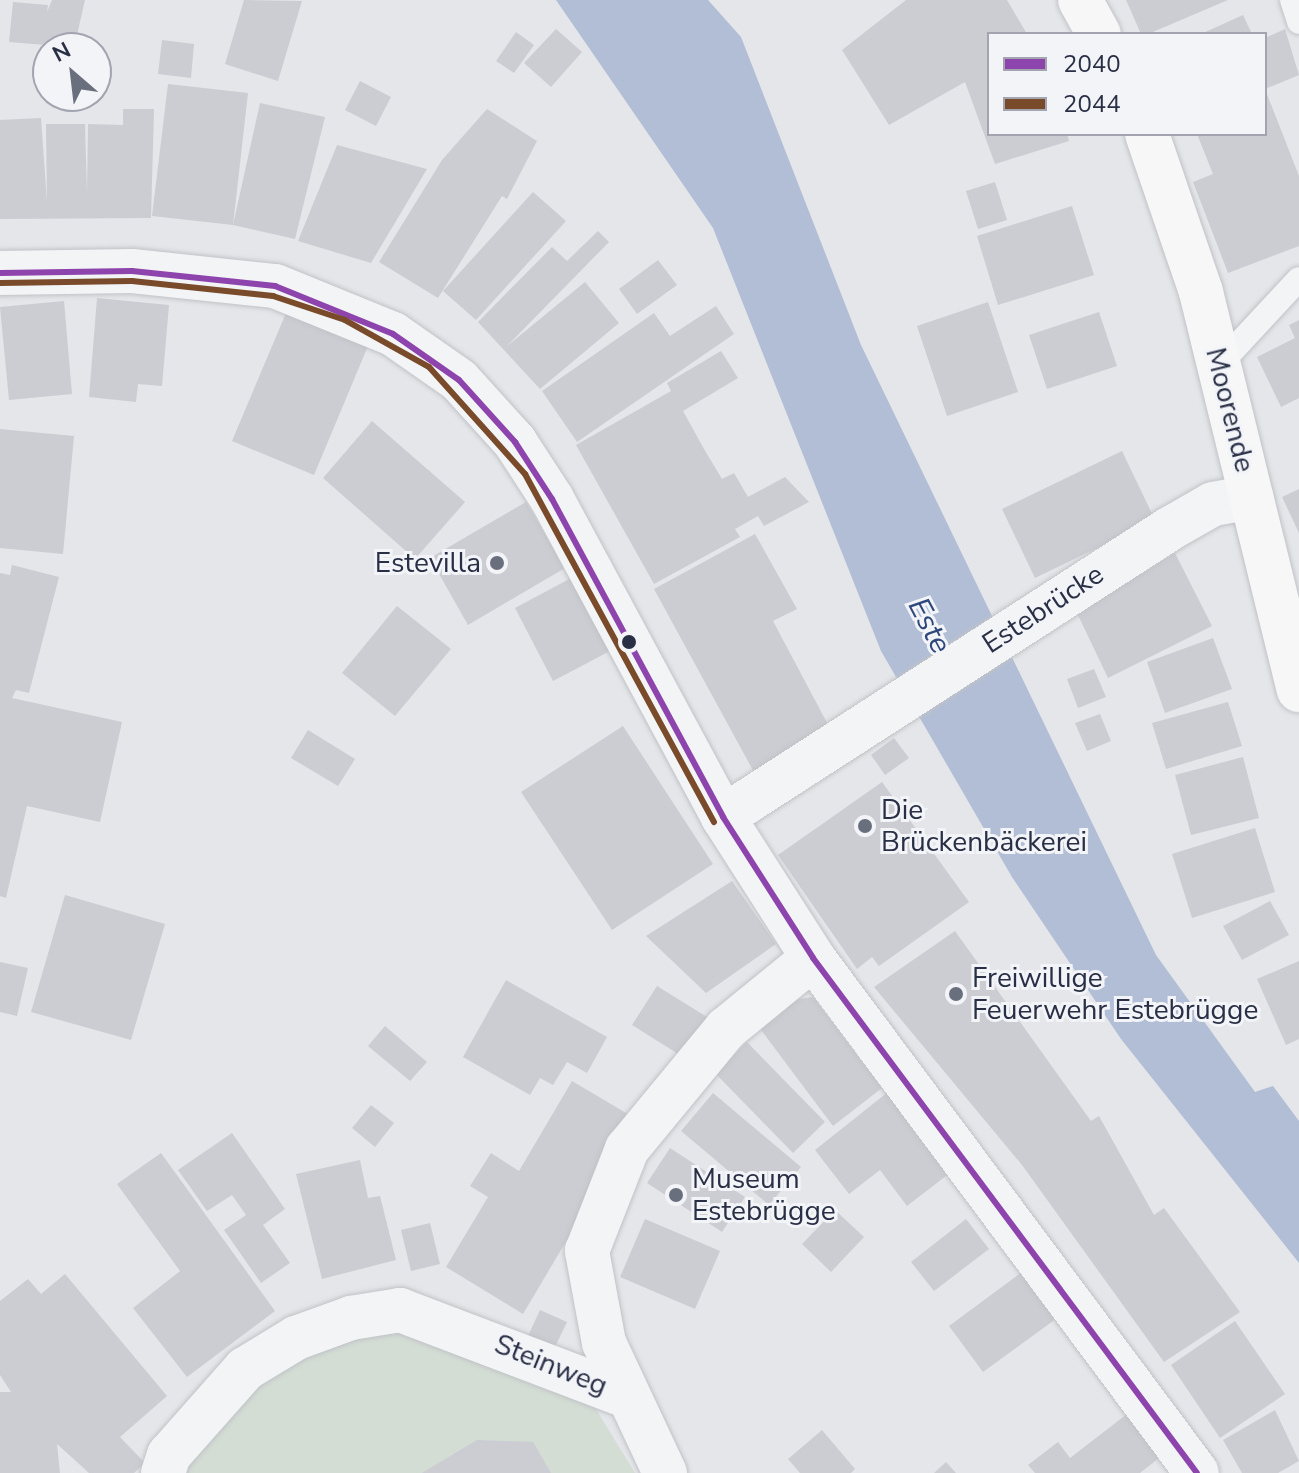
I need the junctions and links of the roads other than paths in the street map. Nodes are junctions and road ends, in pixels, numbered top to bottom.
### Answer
1 (1080, 0) edge
2 (1292, 0) edge
3 (1299, 22) edge
4 (1098, 32) edge
5 (1148, 136) edge
6 (0, 273) edge
7 (1299, 279) edge
8 (1219, 365) junction
9 (1251, 497) junction
10 (1293, 637) edge
11 (1299, 690) edge
12 (723, 817) junction
13 (813, 958) junction
14 (624, 1395) junction
15 (163, 1473) edge
16 (665, 1473) edge
17 (1197, 1473) edge

1 - 4 street
2 - 3 lane
5 - 8 street, Moorende
6 - 12 street
7 - 8 lane
8 - 9 street, Moorende
9 - 10 street, Moorende
9 - 12 street, Estebrücke
10 - 11 street, Moorende
12 - 13 street
13 - 14 street, Steinweg
13 - 17 street
14 - 15 street, Steinweg
14 - 16 street

